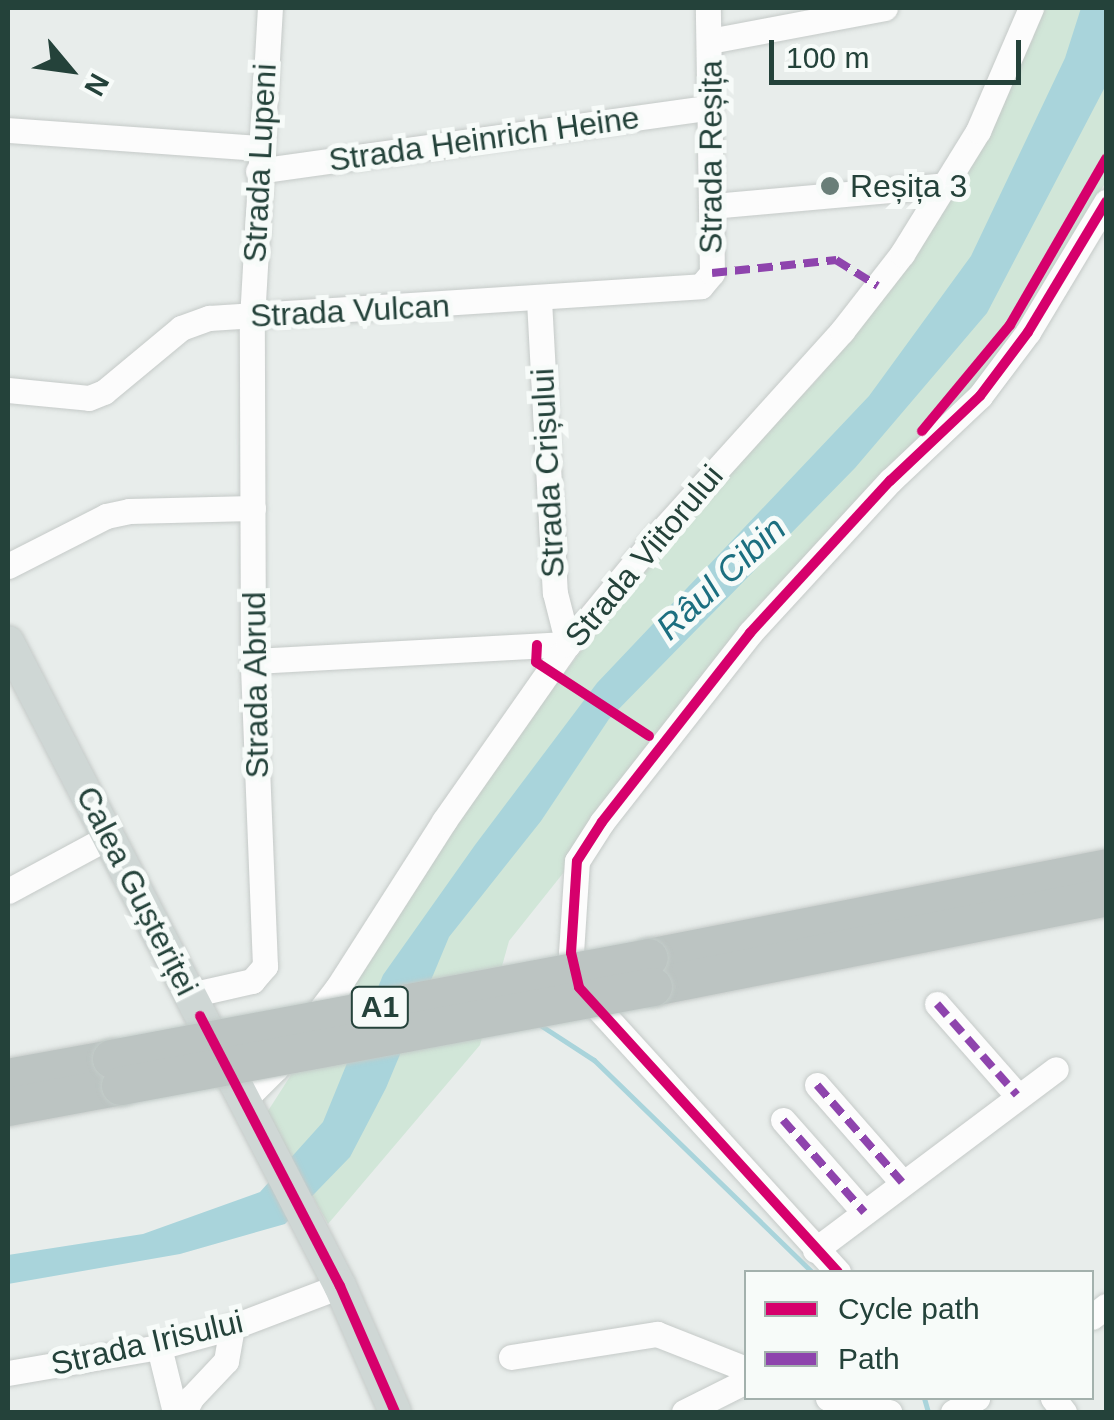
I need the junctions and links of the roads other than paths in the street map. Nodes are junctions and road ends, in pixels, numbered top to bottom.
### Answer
1 (270, 8) edge
2 (708, 8) edge
3 (884, 8) edge
4 (1031, 8) edge
5 (710, 41) junction
6 (709, 108) junction
7 (8, 130) edge
8 (259, 160) junction
9 (947, 185) junction
10 (1106, 202) edge
11 (712, 206) junction
12 (712, 273) joint
13 (539, 300) junction
14 (252, 318) junction
15 (8, 390) edge
16 (253, 508) junction
17 (8, 566) edge
18 (8, 642) edge
19 (568, 644) junction
20 (253, 660) junction
21 (110, 836) junction
22 (1106, 868) edge
23 (8, 891) edge
24 (1106, 897) edge
25 (651, 973) junction
26 (190, 995) junction
27 (937, 1004) dead end
28 (1056, 1069) dead end
29 (116, 1072) junction
30 (8, 1078) edge
31 (818, 1085) dead end
32 (1018, 1095) junction
33 (8, 1107) edge
34 (248, 1109) junction
35 (783, 1120) dead end
36 (902, 1182) junction
37 (864, 1212) junction
38 (815, 1250) junction
39 (836, 1270) edge
40 (340, 1286) junction
41 (232, 1327) junction
42 (159, 1347) junction
43 (511, 1357) dead end
44 (744, 1368) edge
45 (8, 1374) edge
46 (744, 1382) edge
47 (836, 1400) edge
48 (974, 1400) edge
49 (175, 1412) edge
50 (184, 1412) edge
51 (395, 1412) edge
52 (684, 1412) edge
53 (889, 1412) edge
54 (951, 1412) edge

1 - 8 street, Strada Lupeni
2 - 5 street, Strada Reșița
3 - 5 street, Strada Reșița
4 - 9 street, Strada Viitorului
5 - 6 street, Strada Reșița
6 - 8 street, Strada Heinrich Heine
6 - 11 street, Strada Reșița
7 - 8 street, Strada Heinrich Heine
8 - 14 street, Strada Lupeni
9 - 11 street
9 - 19 street, Strada Viitorului
10 - 38 street
11 - 12 street, Strada Reșița
12 - 13 street, Strada Vulcan
13 - 14 street, Strada Vulcan
13 - 19 street, Strada Crișului
14 - 15 street, Strada Vulcan
14 - 16 street, Strada Abrud
16 - 17 street
16 - 20 street, Strada Abrud
18 - 21 main road, Calea Gușteriței
19 - 20 street
19 - 34 street, Strada Viitorului
20 - 26 street, Strada Abrud
21 - 23 street
21 - 26 main road, Calea Gușteriței
22 - 25 highway, A1
24 - 25 highway, A1
25 - 29 highway, A1, bridge
26 - 34 main road, Calea Gușteriței
27 - 32 street
28 - 32 street
29 - 30 highway, A1
29 - 33 highway, A1
31 - 36 street
32 - 36 street
34 - 40 main road, Calea Gușteriței
35 - 37 street
36 - 37 street
37 - 38 street
38 - 39 street
40 - 41 street, Strada Irisului
40 - 51 main road, Calea Gușteriței
41 - 42 street, Strada Irisului
41 - 50 street
42 - 45 street, Strada Irisului
42 - 49 street
43 - 44 street
46 - 52 street
47 - 53 street
48 - 54 street

